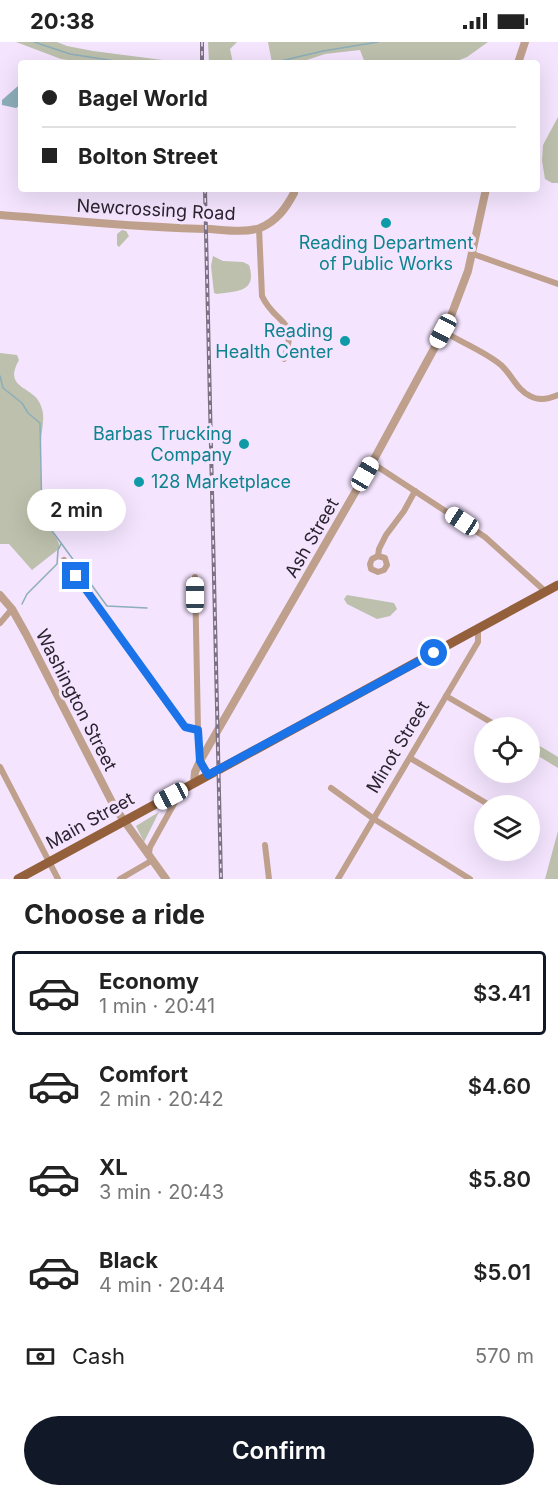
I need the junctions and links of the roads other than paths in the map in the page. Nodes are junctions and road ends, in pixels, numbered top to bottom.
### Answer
1 (525, 42) edge
2 (519, 60) edge
3 (485, 192) edge
4 (294, 193) dead end
5 (0, 215) edge
6 (259, 228) junction
7 (473, 254) junction
8 (558, 284) edge
9 (443, 331) junction
10 (284, 359) dead end
11 (558, 395) edge
12 (372, 463) junction
13 (415, 491) junction
14 (378, 556) dead end
15 (64, 560) dead end
16 (195, 577) dead end
17 (558, 585) edge
18 (546, 592) junction
19 (0, 594) edge
20 (12, 609) junction
21 (0, 623) edge
22 (478, 629) junction
23 (446, 696) junction
24 (482, 717) edge
25 (198, 730) junction
26 (410, 758) junction
27 (200, 761) junction
28 (0, 767) edge
29 (208, 775) junction
30 (194, 783) junction
31 (331, 788) dead end
32 (182, 790) junction
33 (474, 796) edge
34 (374, 819) junction
35 (123, 821) junction
36 (265, 845) dead end
37 (151, 861) junction
38 (49, 862) junction
39 (18, 879) edge
40 (58, 879) edge
41 (120, 879) edge
42 (166, 879) edge
43 (269, 879) edge
44 (338, 879) edge
45 (470, 879) edge

1 - 2 street
3 - 7 street, Ash Street
4 - 6 street, Newcrossing Road
5 - 6 street, Newcrossing Road
6 - 10 street
7 - 8 street
7 - 9 street, Ash Street
9 - 11 street
9 - 12 street, Ash Street
12 - 13 street
12 - 27 street, Ash Street
13 - 14 street
13 - 18 street
15 - 25 street
16 - 25 street
17 - 18 main road, Main Street
18 - 22 main road, Main Street
19 - 20 street, Washington Street
20 - 21 street
20 - 35 street, Washington Street
22 - 23 street, Minot Street
22 - 29 main road, Main Street
23 - 24 street
23 - 26 street, Minot Street
25 - 27 street
26 - 33 street
26 - 34 street, Minot Street
27 - 29 street
27 - 30 street, Ash Street
28 - 38 street
29 - 30 main road, Main Street
30 - 32 main road, Main Street
31 - 34 street
32 - 35 main road, Main Street
32 - 37 street
34 - 44 street, Minot Street
34 - 45 street
35 - 37 street, Washington Street
35 - 38 main road, Main Street
36 - 43 street
37 - 41 street
37 - 42 street, Washington Street
38 - 39 main road, Main Street
38 - 40 street

